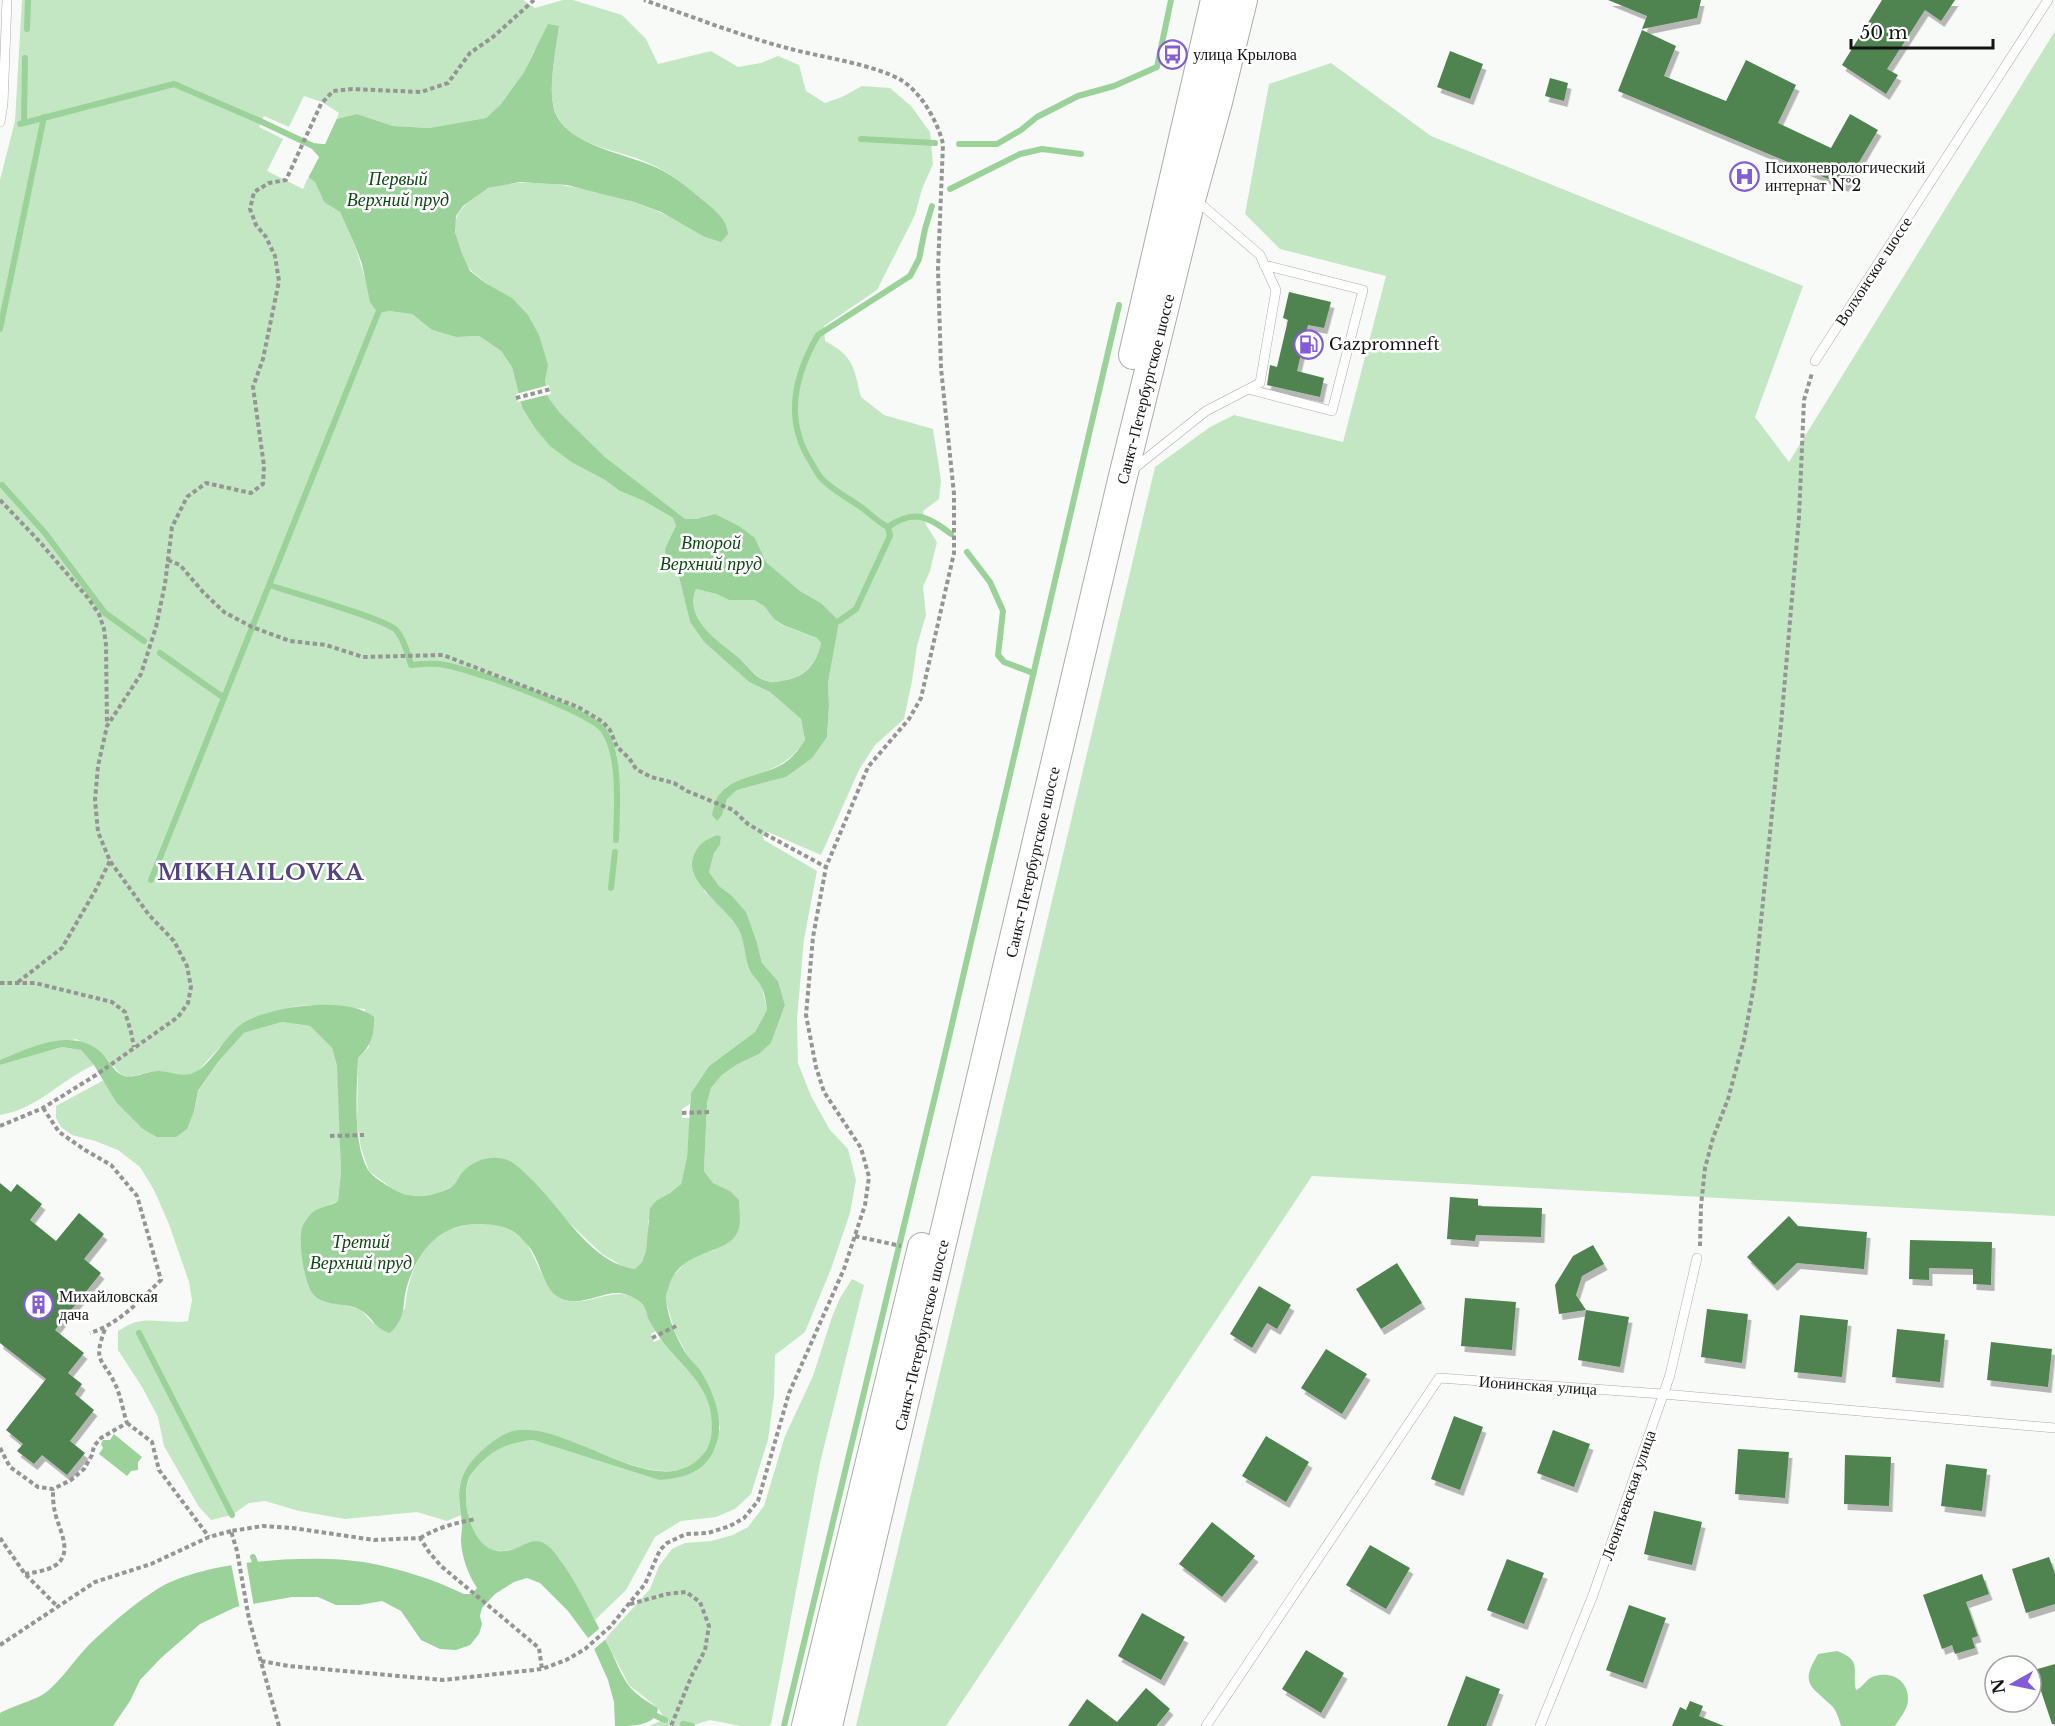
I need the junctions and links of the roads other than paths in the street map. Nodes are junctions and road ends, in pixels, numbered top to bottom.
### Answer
1 (7, 0) edge
2 (1215, 0) edge
3 (1243, 0) edge
4 (2048, 0) edge
5 (0, 122) edge
6 (1192, 196) junction
7 (1264, 265) junction
8 (1815, 361) road end
9 (1248, 390) junction
10 (1124, 476) junction
11 (1697, 1258) road end
12 (1663, 1394) junction
13 (2055, 1428) edge
14 (806, 1726) edge
15 (828, 1726) edge
16 (1206, 1726) edge
17 (1540, 1726) edge

1 - 5 lane
2 - 14 main road, Санкт-Петербургское шоссе
3 - 6 main road, Санкт-Петербургское шоссе
4 - 8 lane, Волхонское шоссе
6 - 7 lane
6 - 10 main road, Санкт-Петербургское шоссе
7 - 9 lane
7 - 9 lane
9 - 10 lane
10 - 15 main road, Санкт-Петербургское шоссе
11 - 12 lane, Леонтьевская улица
12 - 13 lane, Ионинская улица
12 - 16 lane, Ионинская улица
12 - 17 lane, Леонтьевская улица

